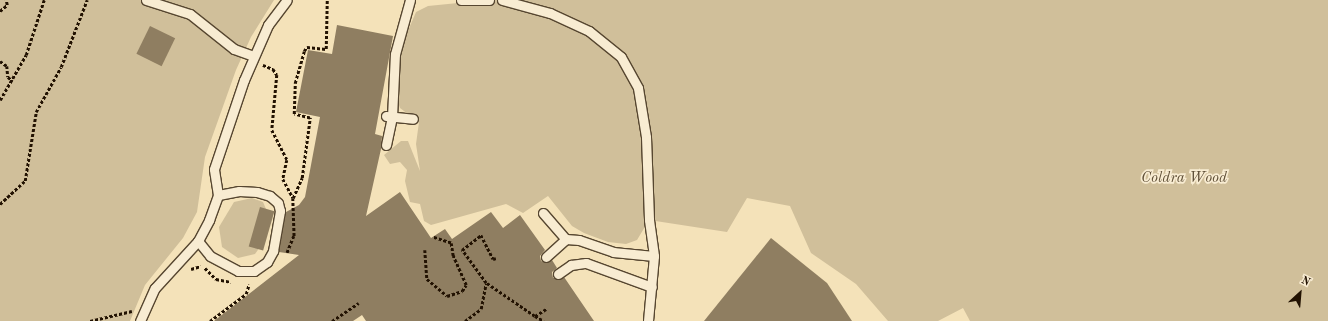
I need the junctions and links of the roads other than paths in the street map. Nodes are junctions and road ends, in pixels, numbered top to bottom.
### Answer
1 (146, 0) edge
2 (287, 0) edge
3 (410, 0) edge
4 (461, 0) edge
5 (490, 0) edge
6 (502, 0) edge
7 (252, 58) junction
8 (389, 117) junction
9 (413, 119) dead end
10 (386, 145) dead end
11 (218, 195) junction
12 (543, 213) dead end
13 (566, 239) junction
14 (198, 241) junction
15 (654, 256) junction
16 (546, 257) dead end
17 (558, 274) dead end
18 (652, 287) junction
19 (141, 318) edge
20 (648, 321) edge

1 - 7 lane
2 - 7 lane
3 - 8 lane
4 - 5 lane
6 - 15 lane
7 - 11 lane
8 - 9 lane
8 - 10 lane
11 - 14 lane
11 - 14 lane
12 - 13 lane
13 - 15 lane
13 - 16 lane
14 - 19 lane
15 - 18 lane
17 - 18 lane
18 - 20 lane

